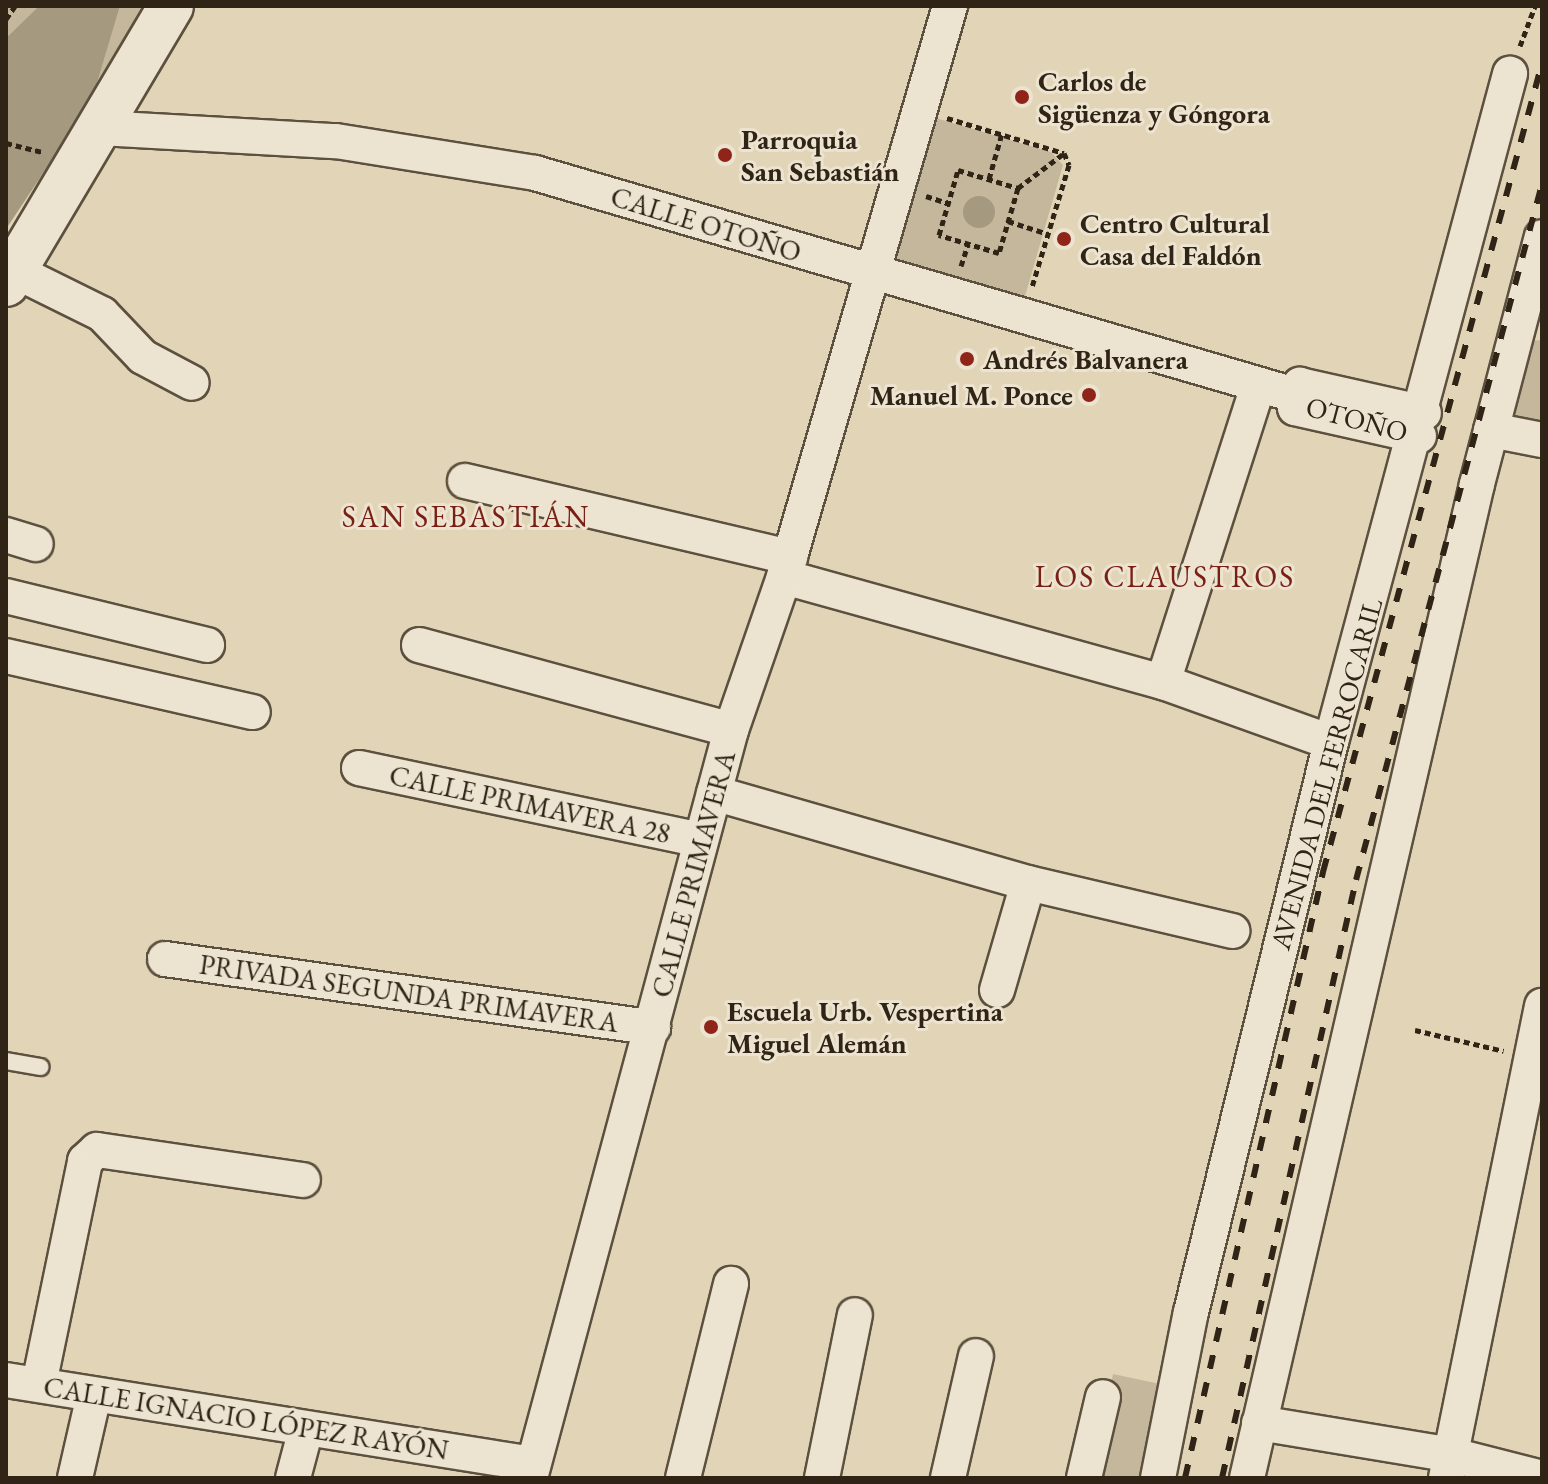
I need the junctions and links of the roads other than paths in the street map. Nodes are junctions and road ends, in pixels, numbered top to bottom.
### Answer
1 (171, 6) edge
2 (950, 6) edge
3 (1510, 74) road end
4 (100, 128) junction
5 (1542, 237) edge
6 (854, 245) dead end
7 (871, 274) junction
8 (10, 278) edge
9 (192, 383) dead end
10 (1258, 386) junction
11 (1298, 396) joint
12 (1421, 424) junction
13 (1491, 430) junction
14 (1542, 440) edge
15 (465, 481) dead end
16 (787, 567) junction
17 (6, 596) edge
18 (207, 645) dead end
19 (419, 645) dead end
20 (6, 656) edge
21 (1163, 682) junction
22 (253, 712) dead end
23 (731, 730) junction
24 (1331, 742) junction
25 (359, 768) dead end
26 (714, 793) junction
27 (701, 840) junction
28 (1028, 883) junction
29 (1232, 931) dead end
30 (165, 959) dead end
31 (997, 990) dead end
32 (1542, 1006) edge
33 (653, 1028) junction
34 (6, 1061) edge
35 (40, 1067) dead end
36 (303, 1180) dead end
37 (731, 1284) dead end
38 (855, 1315) dead end
39 (976, 1356) dead end
40 (22, 1382) edge
41 (94, 1395) junction
42 (1103, 1397) dead end
43 (1259, 1423) junction
44 (306, 1429) junction
45 (1449, 1466) edge
46 (531, 1471) edge
47 (75, 1478) edge
48 (293, 1478) edge
49 (683, 1478) edge
50 (822, 1478) edge
51 (948, 1478) edge
52 (1084, 1478) edge
53 (1158, 1478) edge
54 (1247, 1478) edge
55 (1542, 1478) edge

1 - 4 main road
2 - 7 street, CALLE PRIMAVERA
3 - 12 street, AVENIDA DEL FERROCARIL
4 - 7 street, CALLE OTOÑO
4 - 8 main road
5 - 13 street
6 - 7 lane
7 - 10 street, CALLE OTOÑO
7 - 16 street, CALLE PRIMAVERA
8 - 9 street
10 - 11 street, CALLE OTOÑO
10 - 21 street
11 - 12 street, OTOÑO
12 - 24 street, AVENIDA DEL FERROCARIL
13 - 14 street
13 - 43 street
15 - 16 street
16 - 21 street
16 - 23 street, CALLE PRIMAVERA
17 - 18 street
19 - 23 street
20 - 22 street
21 - 24 street
23 - 26 street, CALLE PRIMAVERA
24 - 53 street, AVENIDA DEL FERROCARIL
25 - 27 street, CALLE PRIMAVERA 28
26 - 27 street, CALLE PRIMAVERA
26 - 28 street
27 - 33 street, CALLE PRIMAVERA
28 - 29 street
28 - 31 street
30 - 33 street, PRIVADA SEGUNDA PRIMAVERA
32 - 45 street
33 - 46 street, CALLE PRIMAVERA
34 - 35 lane
36 - 40 street
37 - 49 street
38 - 50 street
39 - 51 street
40 - 41 street, CALLE IGNACIO LÓPEZ RAYÓN
41 - 44 street, CALLE IGNACIO LÓPEZ RAYÓN
41 - 47 street
42 - 52 street
43 - 45 street
43 - 54 street
44 - 46 street, CALLE IGNACIO LÓPEZ RAYÓN
44 - 48 street
45 - 55 street

